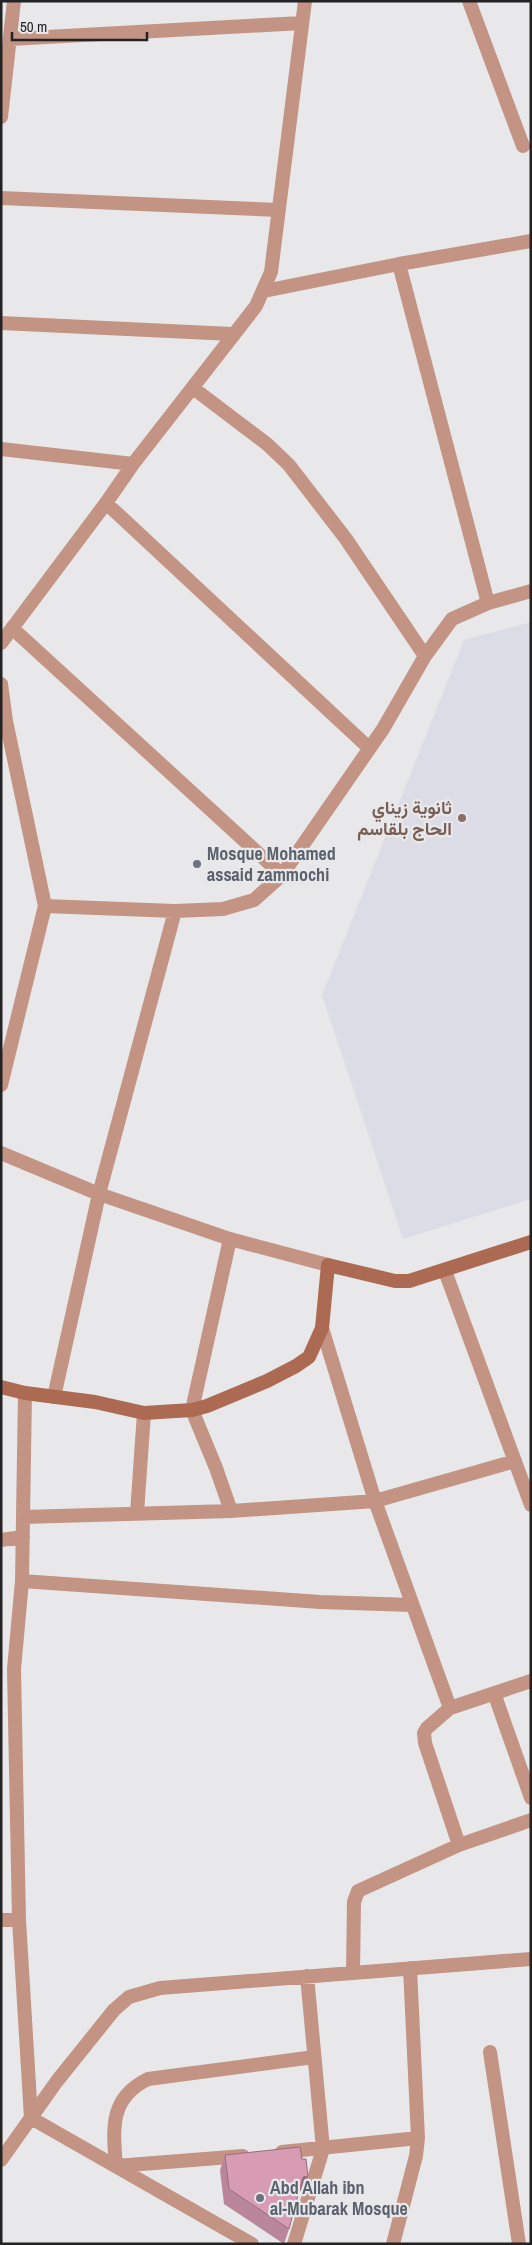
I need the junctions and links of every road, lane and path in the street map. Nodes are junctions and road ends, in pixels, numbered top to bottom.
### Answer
1 (14, 1) edge
2 (305, 1) edge
3 (469, 1) edge
4 (7, 19) edge
5 (302, 23) junction
6 (10, 40) junction
7 (1, 117) edge
8 (523, 146) dead end
9 (1, 198) edge
10 (279, 210) junction
11 (531, 241) edge
12 (399, 264) junction
13 (264, 291) junction
14 (1, 323) edge
15 (232, 334) junction
16 (193, 388) junction
17 (1, 449) edge
18 (133, 464) junction
19 (106, 503) junction
20 (531, 591) edge
21 (488, 603) junction
22 (12, 628) junction
23 (1, 643) edge
24 (425, 656) junction
25 (1, 684) edge
26 (6, 721) junction
27 (1, 735) edge
28 (369, 748) junction
29 (282, 875) junction
30 (45, 906) junction
31 (175, 911) junction
32 (1, 1085) edge
33 (1, 1153) edge
34 (99, 1194) junction
35 (230, 1239) junction
36 (531, 1242) edge
37 (328, 1265) junction
38 (445, 1271) junction
39 (322, 1328) junction
40 (1, 1387) edge
41 (26, 1393) junction
42 (54, 1397) junction
43 (192, 1410) junction
44 (144, 1413) junction
45 (515, 1461) junction
46 (527, 1482) edge
47 (375, 1501) junction
48 (531, 1505) edge
49 (231, 1511) junction
50 (137, 1513) junction
51 (23, 1517) junction
52 (23, 1537) junction
53 (1, 1540) edge
54 (22, 1582) junction
55 (412, 1605) junction
56 (531, 1680) edge
57 (494, 1693) junction
58 (450, 1708) junction
59 (531, 1798) edge
60 (531, 1820) edge
61 (459, 1845) junction
62 (1, 1920) edge
63 (19, 1920) junction
64 (531, 1959) edge
65 (410, 1968) junction
66 (353, 1973) junction
67 (307, 1976) junction
68 (490, 2052) dead end
69 (314, 2057) junction
70 (31, 2118) junction
71 (418, 2138) junction
72 (323, 2149) junction
73 (1, 2160) edge
74 (116, 2166) junction
75 (252, 2244) edge
76 (294, 2244) edge
77 (393, 2244) edge
78 (519, 2244) edge

1 - 4 street
2 - 5 street
3 - 8 street
4 - 6 street
5 - 6 street
5 - 10 street
6 - 7 street
9 - 10 street
10 - 13 street
11 - 12 street
12 - 13 street
12 - 21 street
13 - 15 street
14 - 15 street
15 - 16 street
16 - 18 street
16 - 24 street
17 - 18 street
18 - 19 street
19 - 22 street
19 - 28 street
20 - 21 street
21 - 24 street
22 - 23 street
22 - 29 street
24 - 28 street
25 - 26 street
26 - 27 street
26 - 30 street
28 - 29 street
29 - 31 street
30 - 31 street
30 - 32 street
31 - 34 street
33 - 34 street
34 - 35 street
34 - 42 street
35 - 37 street
35 - 43 street
36 - 38 main road
37 - 38 main road
37 - 39 main road
38 - 45 street
39 - 43 main road
39 - 47 street
40 - 41 main road
41 - 42 main road
41 - 51 street
42 - 44 main road
43 - 44 main road
43 - 49 street
44 - 50 street
45 - 46 street
45 - 47 street
46 - 48 street
47 - 49 street
47 - 55 street
49 - 50 street
50 - 51 street
51 - 52 street
52 - 53 street
52 - 54 street
54 - 55 street
54 - 63 street
55 - 58 street
56 - 57 street
57 - 58 street
57 - 59 street
58 - 61 street
60 - 61 street
61 - 66 street
62 - 63 street
63 - 70 street
64 - 65 street
65 - 66 street
65 - 71 street
66 - 67 street
67 - 69 street
67 - 70 street
68 - 78 street
69 - 72 street
69 - 74 street
70 - 73 street
70 - 74 street
71 - 72 street
71 - 77 street
72 - 74 street
72 - 76 street
74 - 75 street

